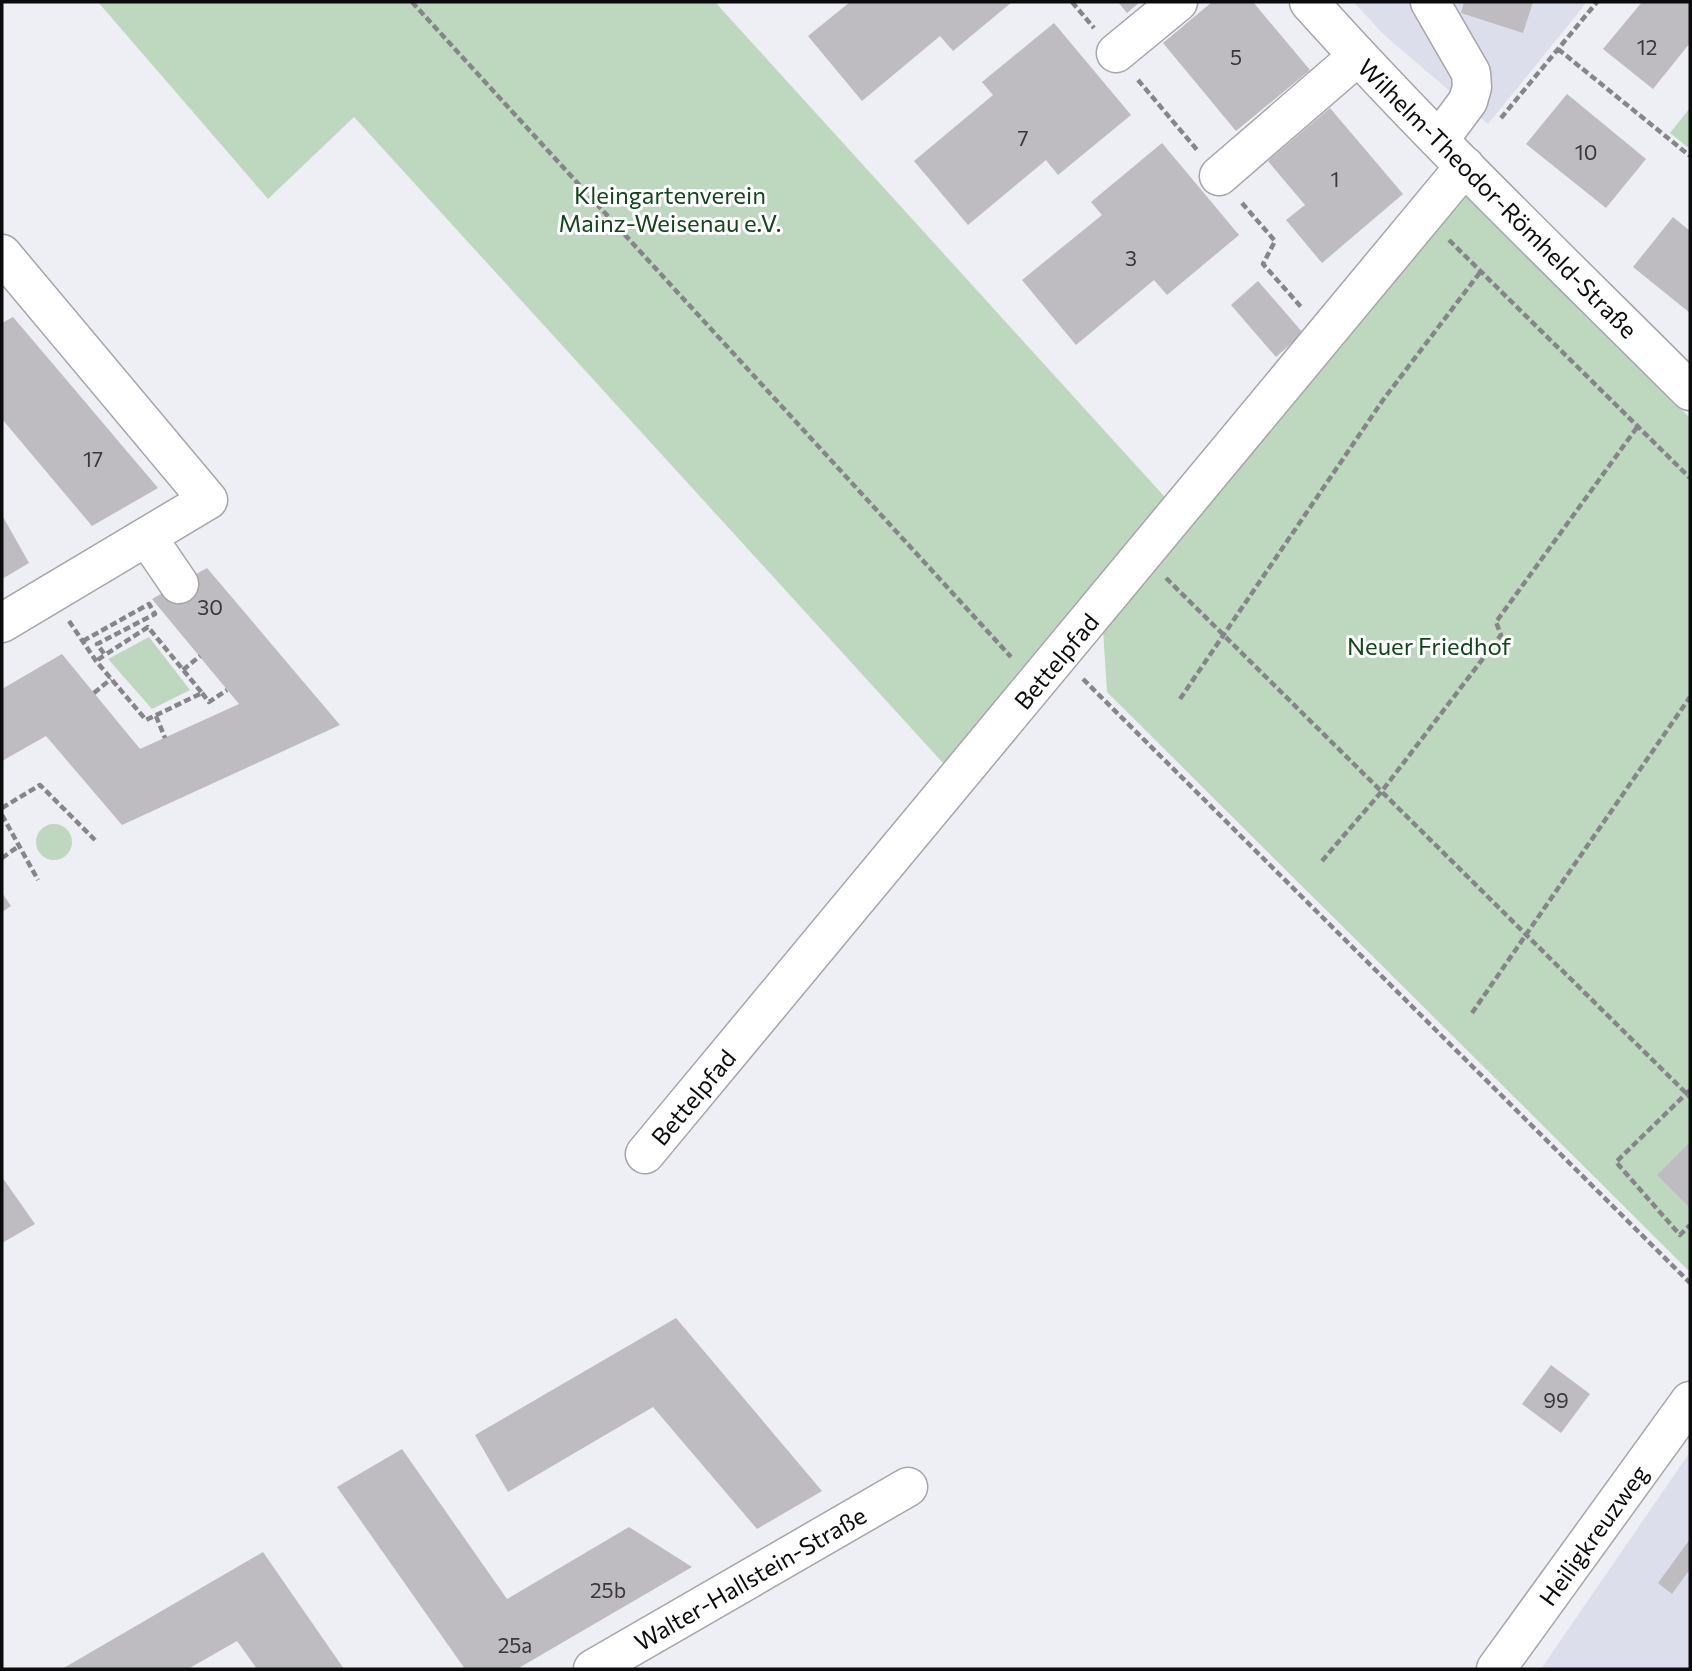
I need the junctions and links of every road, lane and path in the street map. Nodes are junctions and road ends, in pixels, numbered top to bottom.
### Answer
1 (412, 2) edge
2 (1178, 2) edge
3 (1310, 2) edge
4 (1430, 2) edge
5 (1597, 2) edge
6 (1558, 50) junction
7 (1116, 53) dead end
8 (1358, 57) junction
9 (1493, 128) dead end
10 (1452, 153) junction
11 (1690, 156) edge
12 (1219, 176) dead end
13 (1425, 216) junction
14 (5, 264) edge
15 (1481, 271) junction
16 (1690, 391) edge
17 (1638, 426) junction
18 (1690, 478) edge
19 (147, 537) junction
20 (1143, 555) junction
21 (179, 584) dead end
22 (2, 623) edge
23 (1223, 635) junction
24 (105, 655) junction
25 (200, 656) dead end
26 (96, 661) junction
27 (183, 670) junction
28 (1048, 670) junction
29 (111, 678) junction
30 (227, 690) dead end
31 (94, 692) dead end
32 (202, 693) junction
33 (1690, 697) edge
34 (1180, 699) dead end
35 (156, 716) junction
36 (165, 738) dead end
37 (1381, 791) junction
38 (2, 808) edge
39 (2, 815) edge
40 (95, 840) dead end
41 (19, 846) junction
42 (2, 858) edge
43 (1322, 861) dead end
44 (38, 880) dead end
45 (1526, 935) junction
46 (1472, 1013) dead end
47 (1689, 1094) edge
48 (645, 1154) dead end
49 (1690, 1225) edge
50 (1690, 1283) edge
51 (1690, 1401) edge
52 (908, 1487) dead end
53 (593, 1669) edge
54 (1496, 1669) edge

1 - 28 path
2 - 7 street
3 - 8 street, Wilhelm-Theodor-Römheld-Straße
4 - 10 street, Bettelpfad
5 - 6 path
6 - 9 path
6 - 11 path
8 - 10 street, Wilhelm-Theodor-Römheld-Straße
8 - 12 street
10 - 13 street, Bettelpfad
10 - 16 street, Wilhelm-Theodor-Römheld-Straße
13 - 15 path
13 - 20 street, Bettelpfad
14 - 19 street
15 - 17 path
15 - 23 path
17 - 18 path
17 - 37 path
19 - 21 street
19 - 22 street
20 - 23 path
20 - 28 street, Bettelpfad
23 - 34 path
23 - 37 path
24 - 26 path
24 - 26 path
24 - 27 path
25 - 27 path
26 - 29 path
27 - 32 path
28 - 48 street, Bettelpfad
28 - 50 path
29 - 31 path
29 - 35 path
30 - 32 path
32 - 35 path
33 - 45 path
35 - 36 path
37 - 43 path
37 - 45 path
38 - 40 path
39 - 41 path
41 - 42 path
41 - 44 path
45 - 46 path
45 - 47 path
47 - 49 path
51 - 54 street, Heiligkreuzweg
52 - 53 street, Walter-Hallstein-Straße

